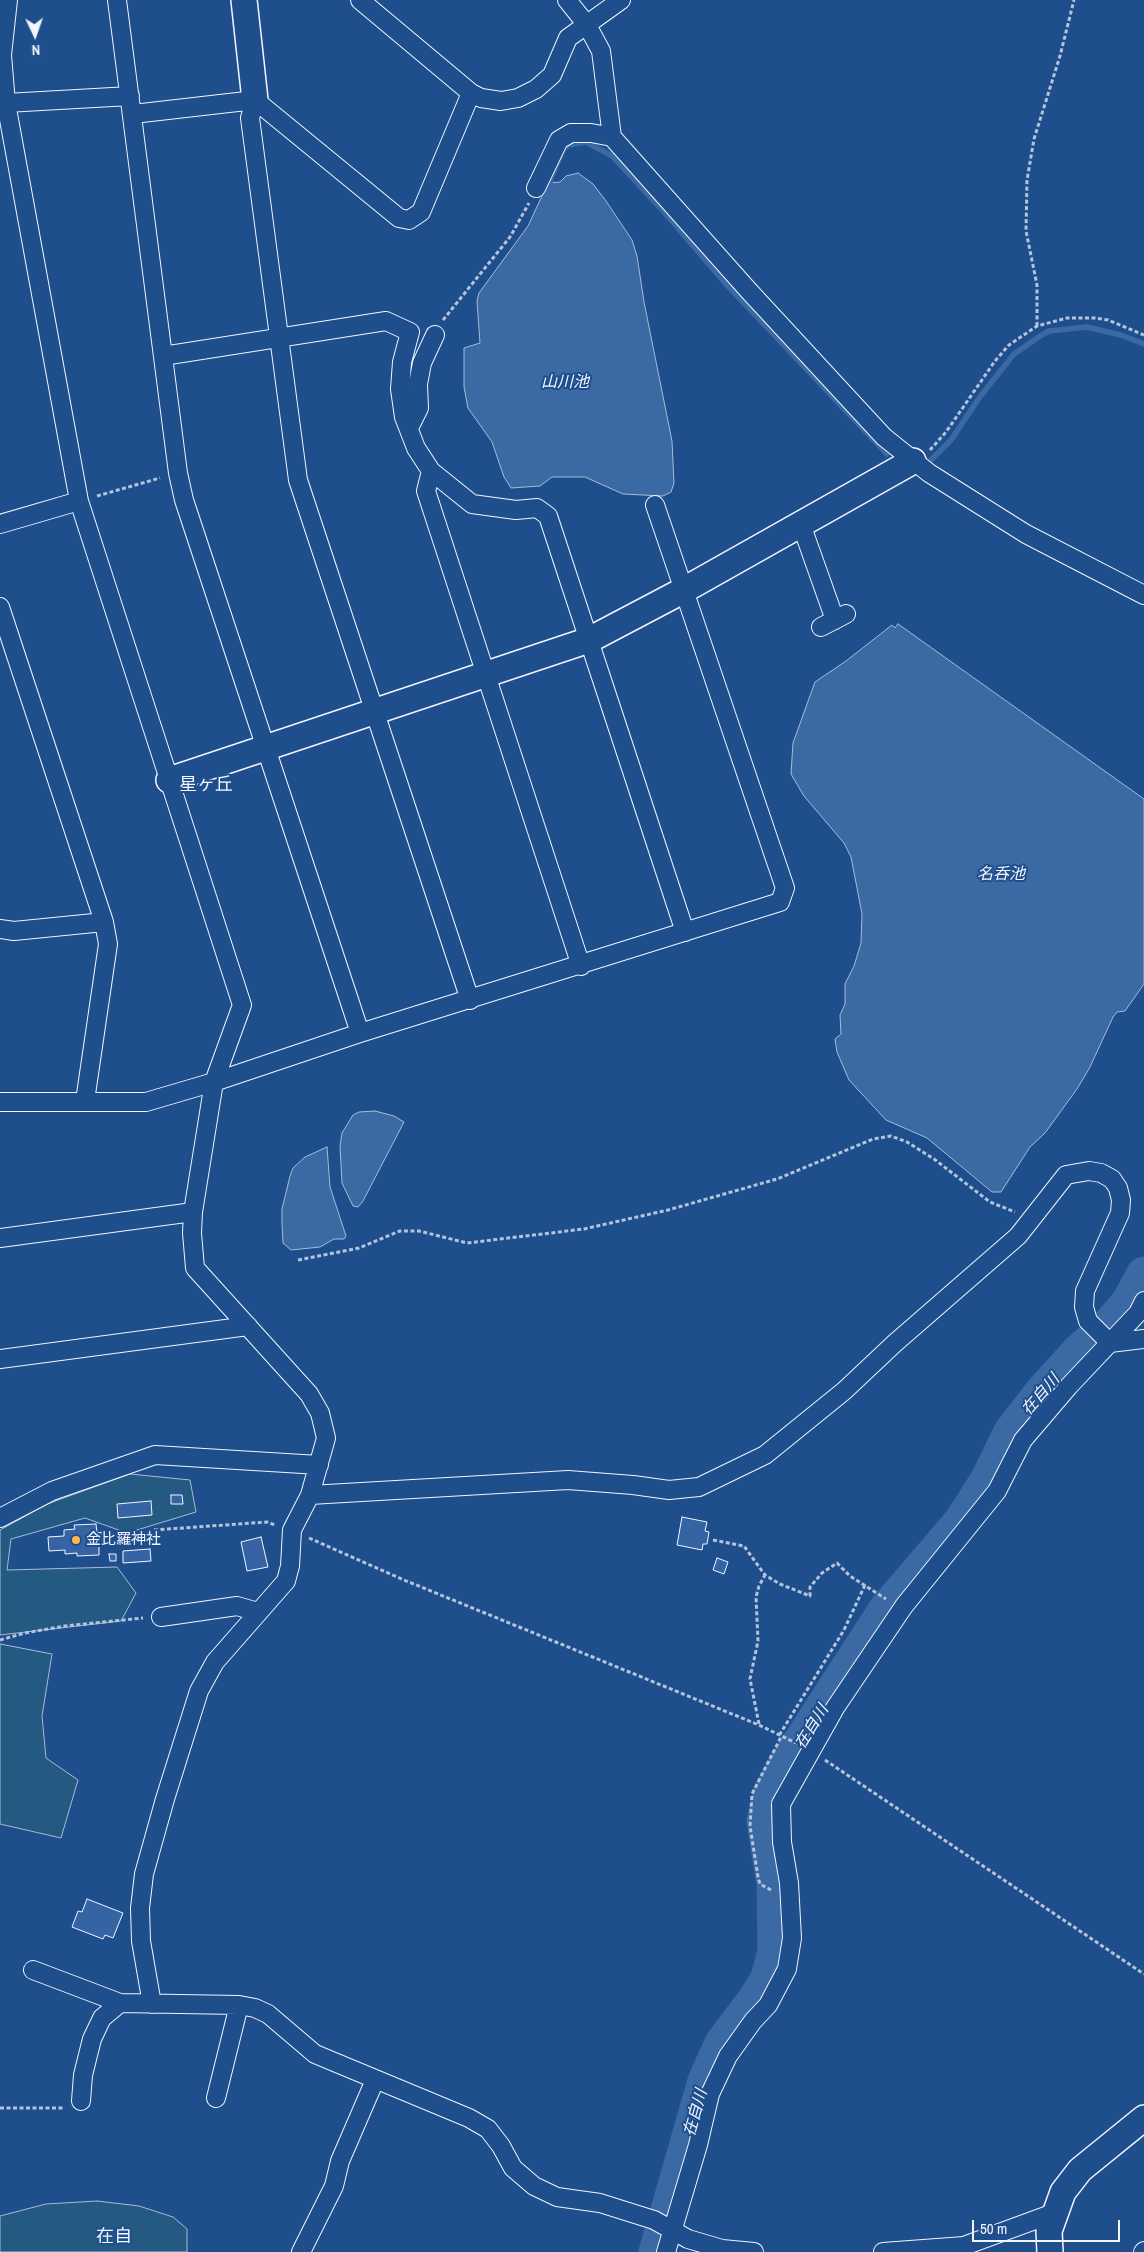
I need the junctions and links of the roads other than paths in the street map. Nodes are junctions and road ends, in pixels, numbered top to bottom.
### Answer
1 (8, 0) edge
2 (117, 0) edge
3 (244, 0) edge
4 (360, 0) edge
5 (567, 0) edge
6 (621, 0) edge
7 (587, 26) junction
8 (471, 93) junction
9 (130, 96) junction
10 (255, 100) junction
11 (6, 103) junction
12 (132, 114) junction
13 (612, 137) junction
14 (6, 141) edge
15 (536, 188) road end
16 (435, 336) road end
17 (280, 338) junction
18 (163, 356) junction
19 (409, 428) junction
20 (913, 461) junction
21 (431, 471) junction
22 (78, 501) junction
23 (655, 504) dead end
24 (0, 524) edge
25 (801, 524) junction
26 (684, 590) junction
27 (1144, 595) edge
28 (0, 607) edge
29 (834, 620) dead end
30 (589, 640) junction
31 (486, 676) junction
32 (376, 712) junction
33 (266, 748) junction
34 (169, 780) junction
35 (104, 922) junction
36 (0, 929) edge
37 (685, 932) junction
38 (581, 966) junction
39 (470, 1000) junction
40 (360, 1033) junction
41 (214, 1082) junction
42 (85, 1101) junction
43 (0, 1102) edge
44 (192, 1212) junction
45 (0, 1238) edge
46 (1144, 1301) edge
47 (248, 1326) junction
48 (1144, 1339) edge
49 (1110, 1343) junction
50 (0, 1359) edge
51 (319, 1465) junction
52 (310, 1494) junction
53 (0, 1518) edge
54 (258, 1612) junction
55 (161, 1617) road end
56 (33, 1970) dead end
57 (120, 2003) junction
58 (152, 2004) junction
59 (239, 2005) junction
60 (375, 2080) junction
61 (216, 2098) dead end
62 (81, 2101) road end
63 (1144, 2118) edge
64 (1054, 2213) junction
65 (671, 2228) junction
66 (934, 2250) edge
67 (301, 2252) edge
68 (666, 2252) edge
69 (754, 2252) edge
70 (883, 2252) edge
71 (1050, 2252) edge

1 - 11 street
2 - 9 street
3 - 10 street
4 - 8 street
5 - 7 street
6 - 7 street
7 - 8 street
7 - 13 street
8 - 10 street
9 - 11 street
9 - 12 street
10 - 12 street
10 - 17 street
11 - 14 street
12 - 18 street
13 - 15 street
13 - 20 street
14 - 22 street
16 - 19 street
17 - 18 street
17 - 19 street
17 - 32 street
18 - 33 street
19 - 21 street
20 - 25 street
20 - 27 street
21 - 30 street
21 - 31 street
22 - 24 street
22 - 34 street
23 - 26 street
25 - 26 street
25 - 29 street
26 - 30 street
26 - 37 street
28 - 35 street
30 - 31 street
30 - 37 street
31 - 32 street
31 - 38 street
32 - 33 street
32 - 39 street
33 - 34 street
33 - 40 street
34 - 41 street
35 - 36 street
35 - 42 street
37 - 38 street
38 - 39 street
39 - 40 street
40 - 41 street
41 - 42 street
41 - 44 street
42 - 43 street
44 - 45 street
44 - 47 street
46 - 49 street
47 - 50 street
47 - 51 street
48 - 49 street
49 - 52 street
49 - 65 street
51 - 52 street
51 - 53 street
52 - 54 street
54 - 55 street
54 - 58 street
56 - 57 street
57 - 58 street
57 - 62 street
58 - 59 street
59 - 60 street
59 - 61 street
60 - 65 street
60 - 67 street
63 - 64 street
64 - 66 street
64 - 71 street
65 - 68 street
65 - 69 street
66 - 70 street

